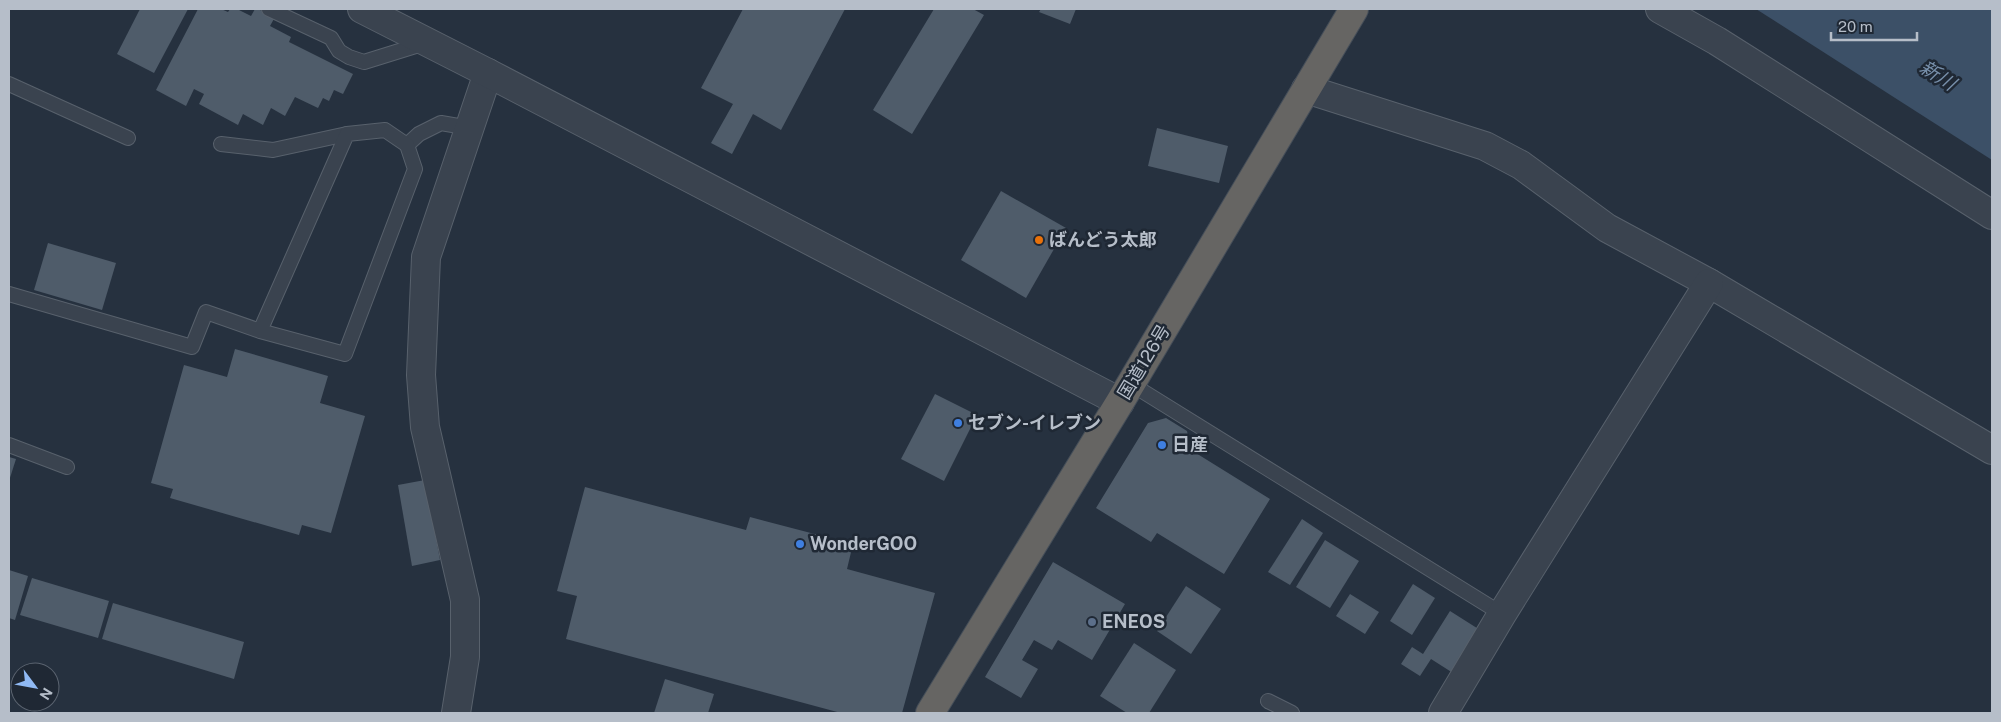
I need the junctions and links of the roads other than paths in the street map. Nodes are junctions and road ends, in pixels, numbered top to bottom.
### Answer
1 (269, 9) edge
2 (362, 9) edge
3 (1354, 9) edge
4 (1660, 9) edge
5 (428, 42) junction
6 (488, 73) junction
7 (9, 84) edge
8 (1306, 88) junction
9 (470, 128) junction
10 (347, 134) junction
11 (128, 138) dead end
12 (221, 144) dead end
13 (406, 145) junction
14 (1992, 215) edge
15 (1709, 283) junction
16 (9, 294) edge
17 (260, 331) junction
18 (1125, 393) junction
19 (9, 445) edge
20 (1992, 450) edge
21 (67, 467) dead end
22 (1502, 614) junction
23 (1268, 701) dead end
24 (456, 713) edge
25 (930, 713) edge
26 (1292, 713) edge
27 (1443, 713) edge

1 - 5 lane
2 - 5 street
3 - 8 highway, 国道126号
4 - 14 street
5 - 6 street
6 - 9 street
6 - 18 street
7 - 11 lane
8 - 15 street
8 - 18 highway, 国道126号
9 - 13 lane
9 - 24 street
10 - 12 lane
10 - 13 lane
10 - 17 lane
13 - 17 lane
15 - 20 street
15 - 22 street
16 - 17 lane
18 - 22 lane
18 - 25 highway, 国道126号
19 - 21 lane
22 - 27 street
23 - 26 lane

